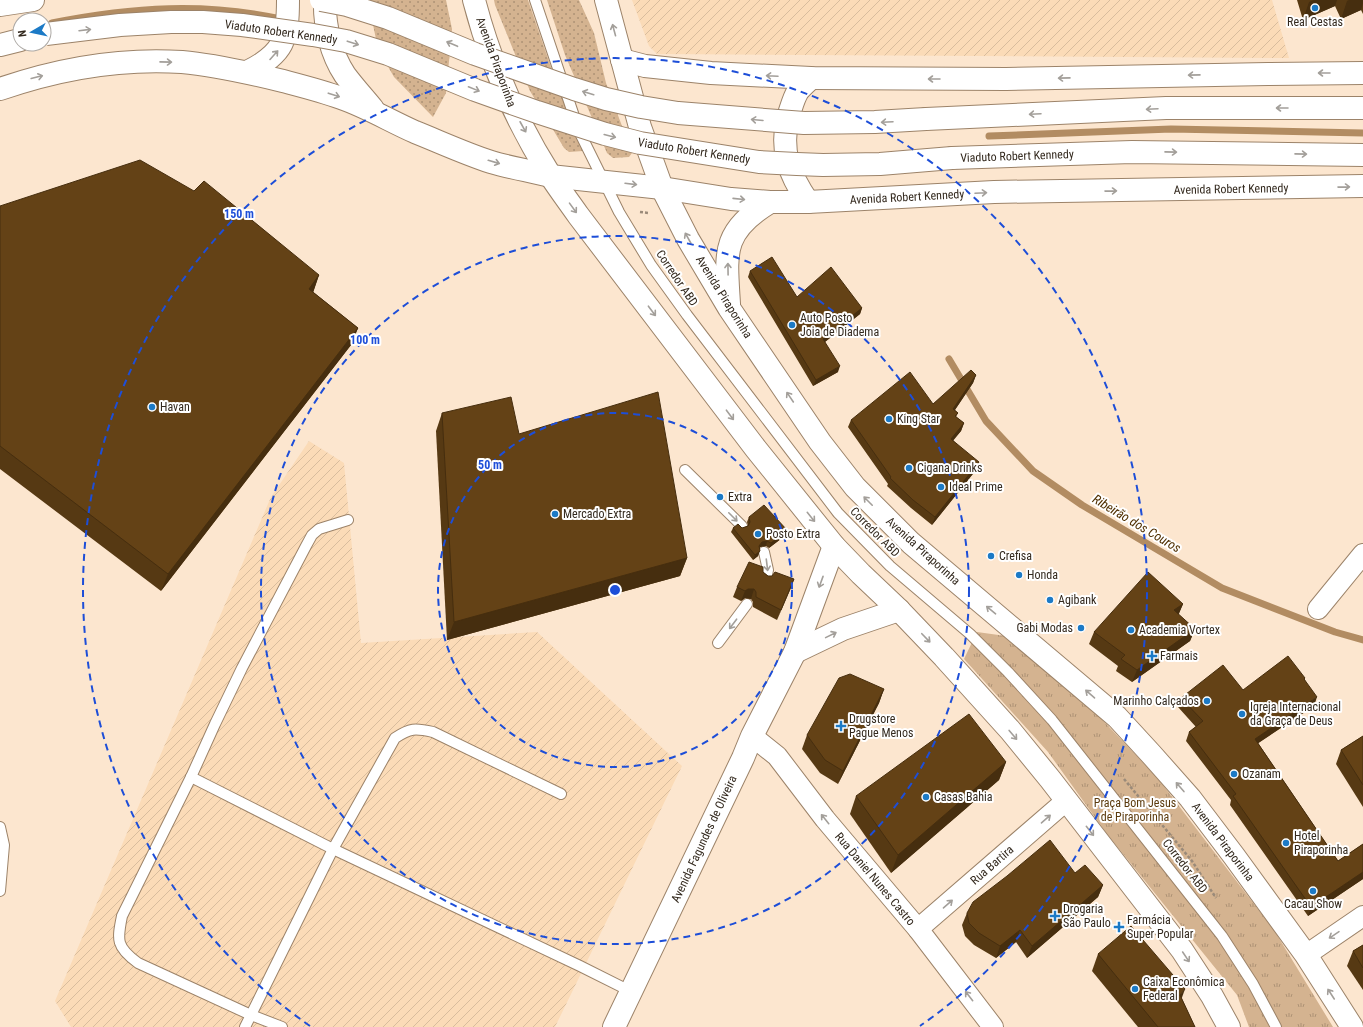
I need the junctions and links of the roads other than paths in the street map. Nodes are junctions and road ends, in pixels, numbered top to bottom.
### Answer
1 (32, 0) edge
2 (321, 0) edge
3 (325, 0) edge
4 (474, 0) edge
5 (535, 0) edge
6 (606, 0) edge
7 (288, 2) edge
8 (0, 5) edge
9 (52, 34) edge
10 (12, 42) edge
11 (0, 45) edge
12 (622, 60) junction
13 (247, 72) junction
14 (1363, 73) edge
15 (811, 78) junction
16 (0, 89) edge
17 (1363, 108) edge
18 (377, 114) junction
19 (1363, 155) edge
20 (550, 176) junction
21 (603, 181) junction
22 (1363, 186) edge
23 (662, 188) junction
24 (770, 202) junction
25 (808, 202) junction
26 (729, 308) junction
27 (685, 470) dead end
28 (348, 520) dead end
29 (742, 526) edge
30 (834, 546) junction
31 (764, 552) dead end
32 (1363, 554) edge
33 (766, 579) edge
34 (747, 604) dead end
35 (1318, 609) dead end
36 (899, 610) junction
37 (718, 644) dead end
38 (795, 652) junction
39 (752, 736) junction
40 (191, 777) junction
41 (561, 794) dead end
42 (1067, 800) junction
43 (0, 827) edge
44 (333, 849) junction
45 (0, 890) edge
46 (1363, 916) edge
47 (918, 929) junction
48 (1306, 955) junction
49 (632, 992) junction
50 (251, 1014) junction
51 (245, 1027) edge
52 (282, 1027) edge
53 (614, 1027) edge
54 (993, 1027) edge
55 (1229, 1027) edge
56 (1276, 1027) edge
57 (1352, 1027) edge

1 - 8 main road
17 -> 2 main road, bridge
3 - 18 main road
4 -> 20 main road, Avenida Piraporinha
5 - 21 lane, Corredor ABD
12 -> 6 main road, Avenida Piraporinha
13 -> 7 main road
9 -> 19 main road, Viaduto Robert Kennedy, bridge
10 - 11 main road
15 -> 12 main road
12 - 23 main road, Avenida Piraporinha
16 -> 13 main road, Avenida Robert Kennedy
13 -> 18 main road, Avenida Robert Kennedy
14 -> 15 main road
15 - 25 main road
18 -> 20 main road, Avenida Robert Kennedy
20 - 21 main road, Avenida Robert Kennedy
20 -> 30 main road, Avenida Piraporinha
21 -> 23 main road, Avenida Robert Kennedy
21 - 56 lane, Corredor ABD
25 -> 22 main road, Avenida Robert Kennedy
23 -> 24 main road, Avenida Robert Kennedy
26 -> 23 main road, Avenida Piraporinha
24 - 25 main road, Avenida Robert Kennedy
26 -> 24 main road
48 -> 26 main road, Avenida Piraporinha
27 -> 29 lane
28 - 40 lane
30 - 36 main road, Avenida Piraporinha
30 -> 38 main road, Avenida Fagundes de Oliveira
31 -> 33 lane
32 - 35 street
34 -> 37 lane
38 -> 36 main road
36 -> 42 main road, Avenida Piraporinha
38 - 39 main road, Avenida Fagundes de Oliveira
47 -> 39 street, Rua Daniel Nunes Castro
39 - 49 main road, Avenida Fagundes de Oliveira
40 - 44 lane
40 - 50 lane
41 - 44 lane
47 -> 42 street, Rua Bartira
42 -> 55 main road, Avenida Piraporinha
43 - 45 lane
44 - 49 lane
44 - 50 lane
46 -> 48 street
54 -> 47 street, Rua Daniel Nunes Castro
57 -> 48 main road, Avenida Piraporinha
49 - 53 main road, Avenida Fagundes de Oliveira
50 - 51 lane
50 - 52 lane

